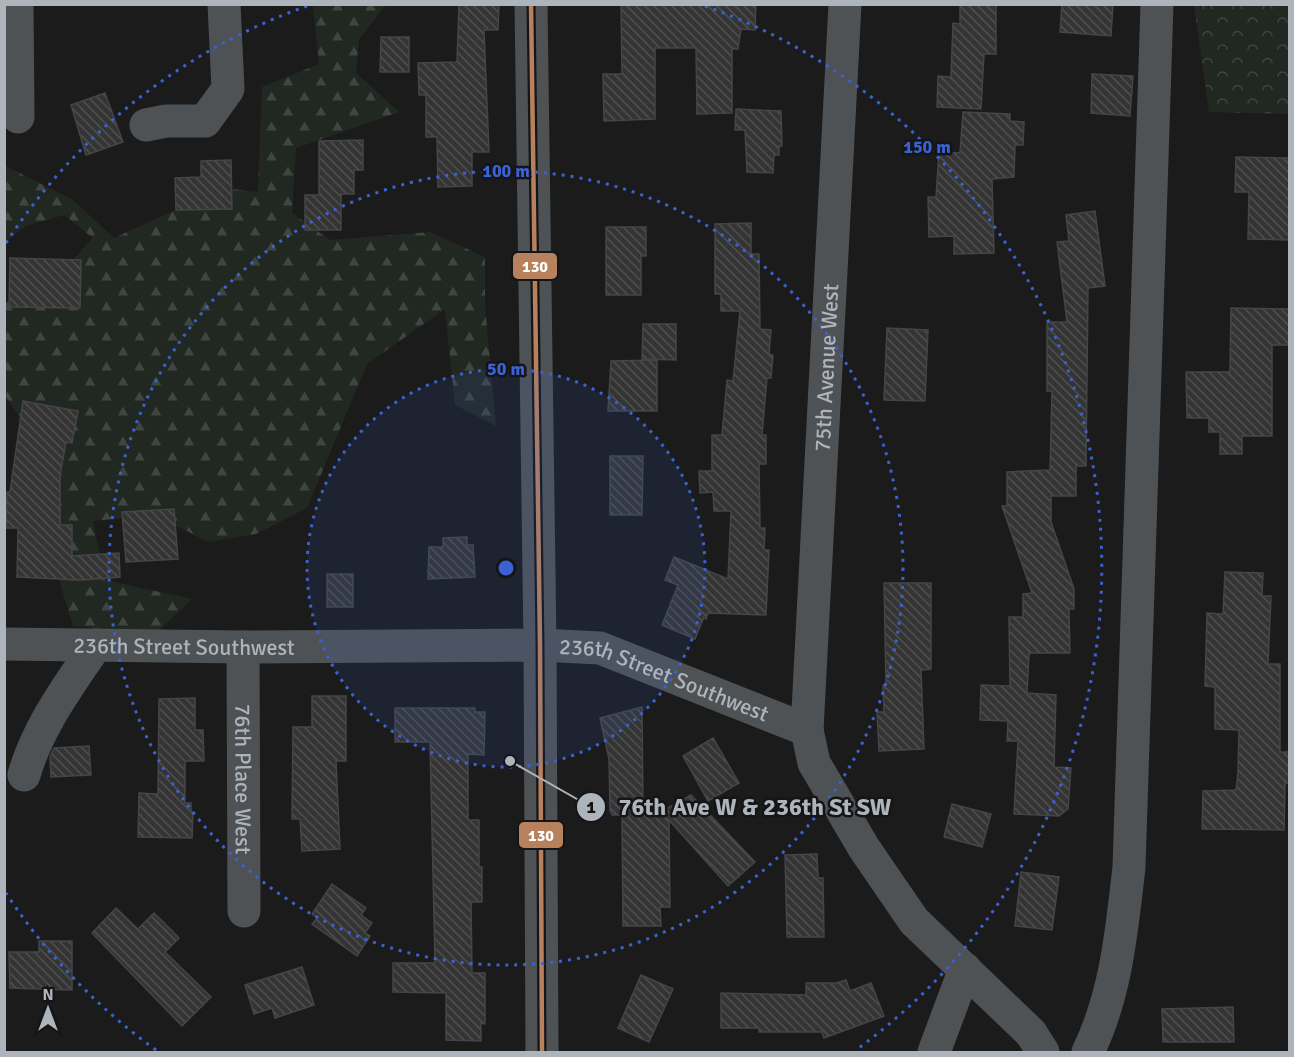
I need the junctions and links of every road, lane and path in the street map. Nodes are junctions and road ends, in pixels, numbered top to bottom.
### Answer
1 (18, 4) edge
2 (224, 4) edge
3 (531, 4) edge
4 (845, 4) edge
5 (1157, 4) edge
6 (18, 117) dead end
7 (146, 124) dead end
8 (4, 644) edge
9 (96, 645) junction
10 (540, 645) junction
11 (243, 647) junction
12 (807, 730) junction
13 (24, 775) dead end
14 (244, 911) dead end
15 (965, 969) junction
16 (542, 1053) edge
17 (934, 1053) edge
18 (1043, 1053) edge
19 (1088, 1053) edge

1 - 6 street
2 - 7 street
3 - 10 street
4 - 12 street, 75th Avenue West
5 - 19 street
8 - 9 street, 236th Street Southwest
9 - 11 street, 236th Street Southwest
9 - 13 street
10 - 11 street, 236th Street Southwest
10 - 12 street, 236th Street Southwest
10 - 16 street
11 - 14 street, 76th Place West
12 - 15 street
15 - 17 street
15 - 18 street

